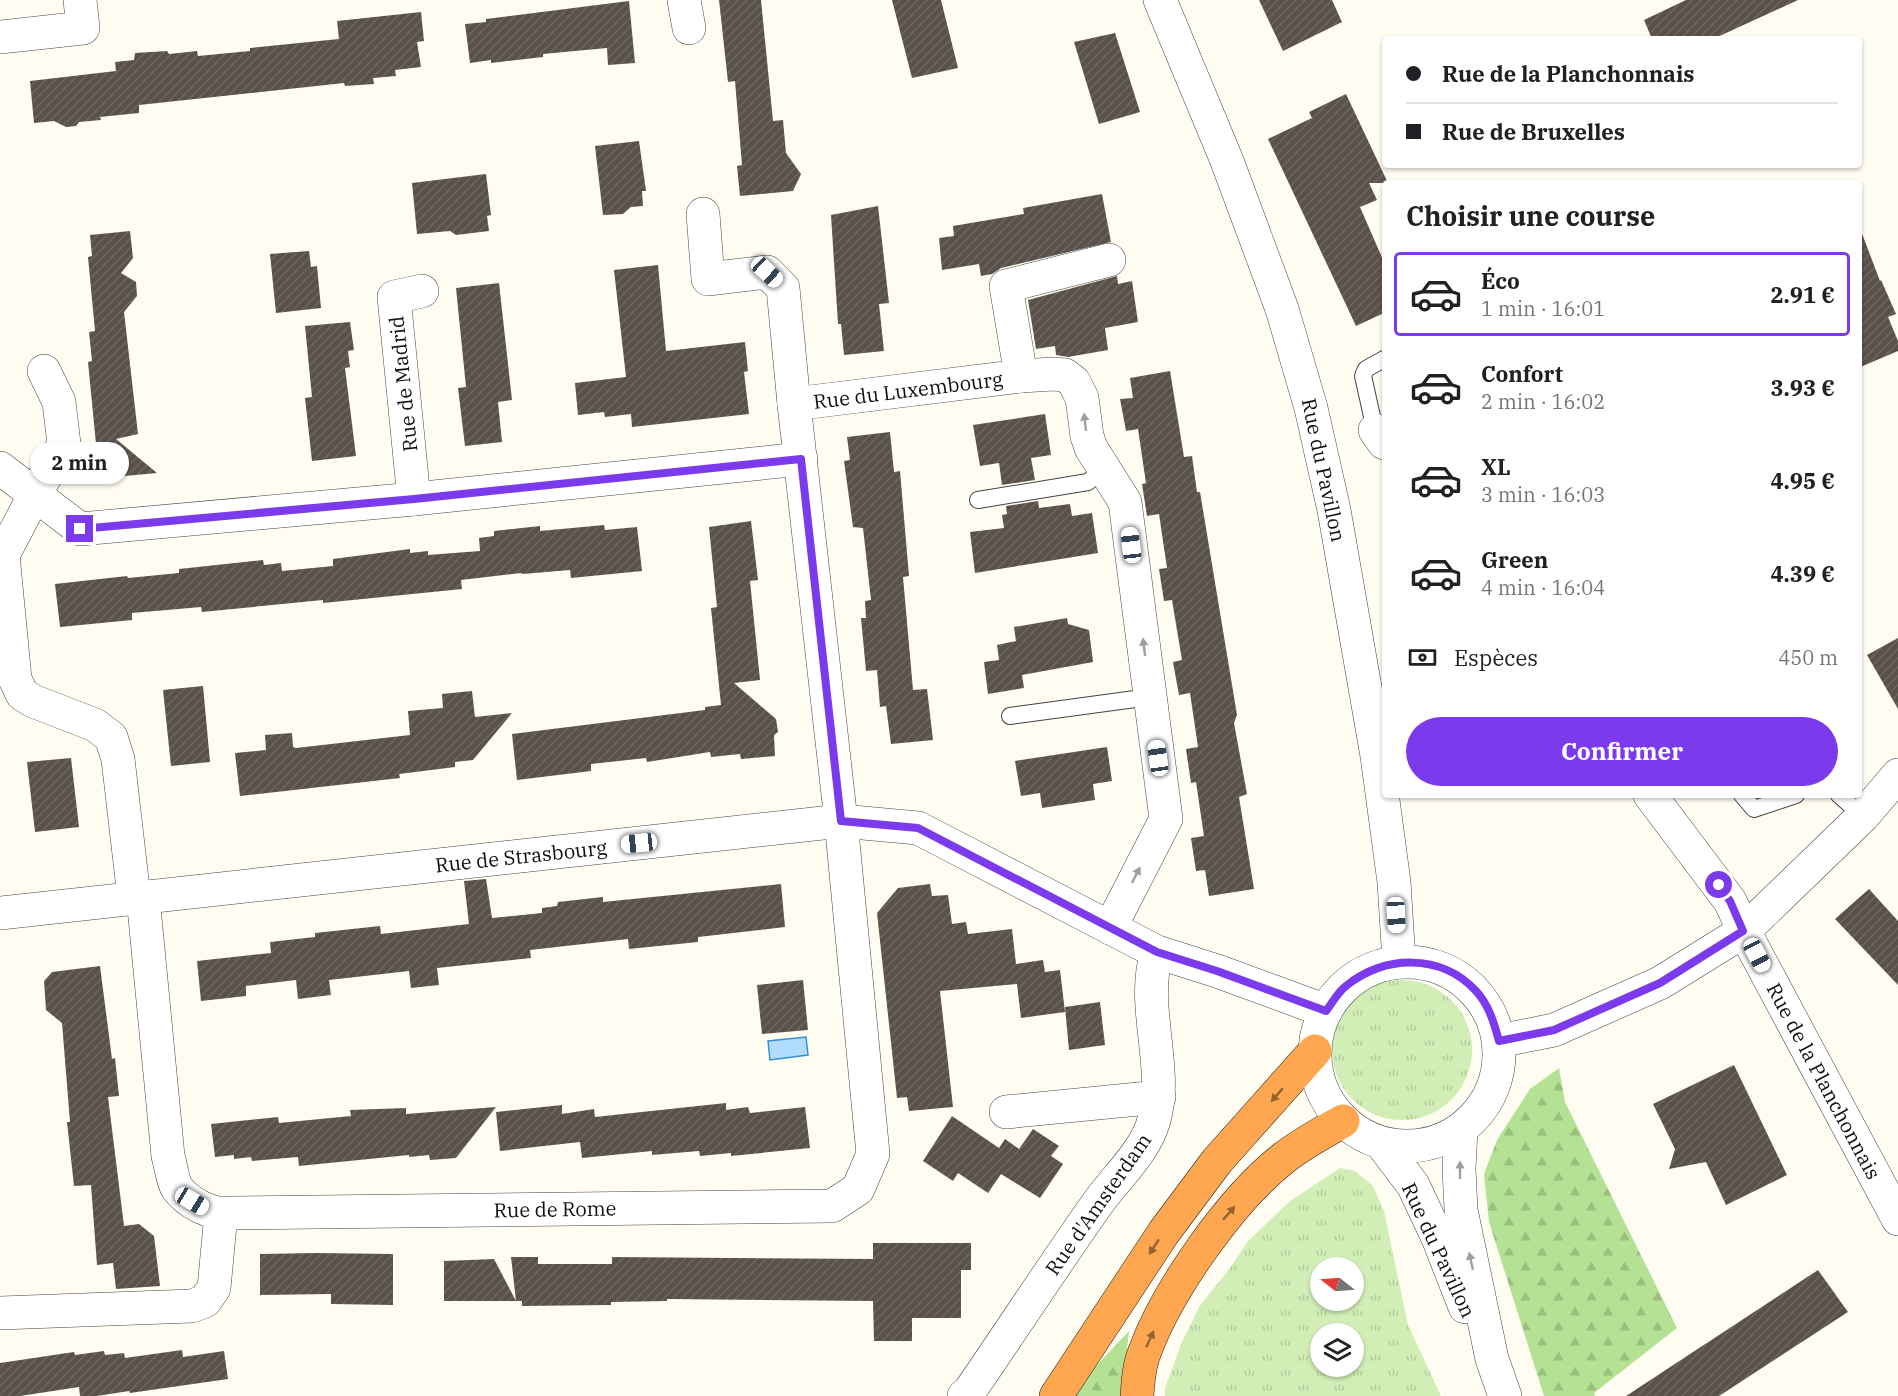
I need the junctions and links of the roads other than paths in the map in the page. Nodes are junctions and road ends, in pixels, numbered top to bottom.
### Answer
1 (80, 0) edge
2 (1160, 0) edge
3 (0, 37) edge
4 (703, 214) dead end
5 (1109, 260) dead end
6 (422, 291) dead end
7 (1382, 360) edge
8 (44, 371) dead end
9 (1021, 376) junction
10 (794, 404) junction
11 (1380, 436) edge
12 (801, 459) junction
13 (0, 468) edge
14 (1103, 469) junction
15 (34, 496) junction
16 (414, 499) junction
17 (978, 500) dead end
18 (1150, 697) junction
19 (1010, 716) dead end
20 (1898, 775) edge
21 (1382, 793) edge
22 (1383, 798) edge
23 (1652, 798) edge
24 (1745, 798) edge
25 (1787, 798) edge
26 (1842, 798) edge
27 (1863, 816) junction
28 (841, 821) junction
29 (138, 897) junction
30 (0, 913) edge
31 (1110, 928) junction
32 (1743, 931) junction
33 (1157, 952) junction
34 (1399, 962) junction
35 (1326, 1011) junction
36 (1499, 1041) junction
37 (1315, 1051) junction
38 (1159, 1097) junction
39 (1006, 1112) dead end
40 (1343, 1121) junction
41 (1461, 1129) junction
42 (1381, 1143) junction
43 (221, 1214) junction
44 (1898, 1218) edge
45 (0, 1313) edge
46 (1492, 1359) junction
47 (964, 1396) edge
48 (1056, 1396) edge
49 (1137, 1396) edge
50 (1505, 1396) edge

1 - 3 street
2 - 21 street, Rue du Pavillon
4 - 10 street, Rue de Rome
5 - 9 street, Rue du Luxembourg
6 - 16 street, Rue de Madrid
7 - 11 lane
8 - 15 street
9 - 10 street, Rue du Luxembourg
14 -> 9 street, Rue du Luxembourg
10 - 12 street, Rue de Rome
12 - 16 street
12 - 28 street, Rue de Rome
13 - 15 street
14 - 17 lane
18 -> 14 street, Rue du Luxembourg
15 - 16 street
15 - 29 street, Rue de Rome
18 - 19 lane
31 -> 18 street, Rue du Luxembourg
20 - 27 street
22 - 34 street, Rue du Pavillon
23 - 32 street, Rue de la Planchonnais
24 - 25 lane
26 - 27 lane
27 - 32 street
28 - 29 street, Rue de Strasbourg
28 - 31 street, Rue de Strasbourg
28 - 43 street, Rue de Rome
29 - 30 street, Rue de Strasbourg
29 - 43 street, Rue de Rome
31 - 33 street, Rue de Strasbourg
32 - 36 street
32 - 44 street, Rue de la Planchonnais
33 - 35 street, Rue de Strasbourg
33 - 38 street, Rue d'Amsterdam
34 - 35 street
34 - 36 street
35 - 37 street
36 - 41 street
37 - 40 street
37 -> 48 highway
38 - 39 street
38 - 47 street, Rue d'Amsterdam
40 - 42 street
49 -> 40 highway
41 - 42 street
46 -> 41 street, Rue du Pavillon
42 - 46 street, Rue du Pavillon
43 - 45 street
46 - 50 street, Rue du Pavillon

